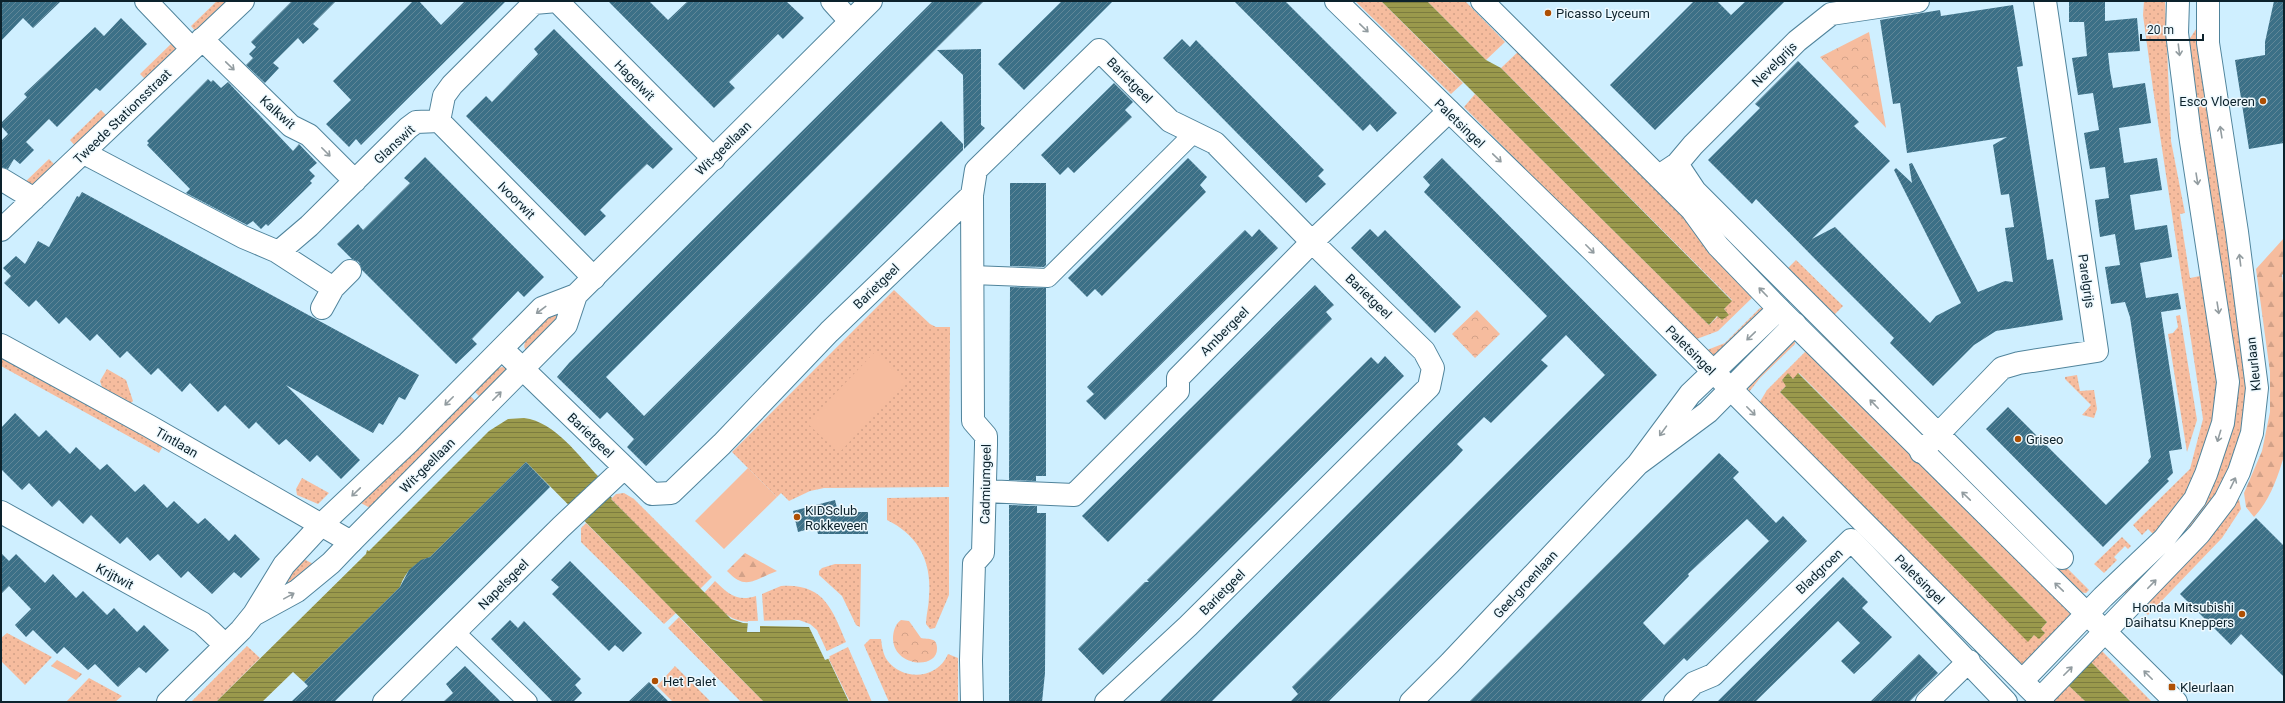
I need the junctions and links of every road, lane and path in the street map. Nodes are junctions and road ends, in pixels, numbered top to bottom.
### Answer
1 (146, 1) edge
2 (243, 1) edge
3 (557, 1) edge
4 (832, 1) edge
5 (871, 1) edge
6 (1336, 1) edge
7 (1482, 1) edge
8 (1918, 1) edge
9 (2045, 1) edge
10 (2178, 1) edge
11 (2208, 1) edge
12 (850, 21) junction
13 (197, 44) junction
14 (1449, 111) junction
15 (439, 121) junction
16 (1194, 133) junction
17 (84, 153) junction
18 (714, 159) junction
19 (1677, 164) junction
20 (1657, 177) junction
21 (1, 179) edge
22 (355, 181) junction
23 (972, 195) junction
24 (34, 198) junction
25 (1, 230) edge
26 (1312, 242) junction
27 (276, 251) junction
28 (350, 271) dead end
29 (972, 275) junction
30 (594, 278) junction
31 (333, 288) junction
32 (576, 295) junction
33 (322, 308) dead end
34 (1779, 309) junction
35 (1795, 324) junction
36 (1, 345) edge
37 (502, 349) junction
38 (524, 370) junction
39 (1714, 373) junction
40 (1730, 390) junction
41 (1938, 434) junction
42 (1921, 452) junction
43 (1638, 464) junction
44 (624, 468) junction
45 (986, 491) junction
46 (1, 512) edge
47 (322, 524) junction
48 (351, 542) junction
49 (2062, 558) dead end
50 (254, 614) junction
51 (2087, 614) junction
52 (454, 632) junction
53 (2106, 632) junction
54 (225, 645) junction
55 (1969, 661) junction
56 (2022, 680) junction
57 (2042, 700) edge
58 (168, 702) edge
59 (384, 702) edge
60 (528, 702) edge
61 (972, 702) edge
62 (1106, 702) edge
63 (1411, 702) edge
64 (1675, 702) edge
65 (1927, 702) edge
66 (2006, 702) edge
67 (2176, 702) edge

1 - 13 street, Kalkwit
2 - 13 street, Tweede Stationsstraat
3 - 15 street
3 - 18 street, Hagelwit
4 - 12 street
5 - 12 street, Wit-geellaan
6 -> 14 street, Paletsingel
7 - 20 street
8 - 19 street, Nevelgrijs
9 - 41 street, Parelgrijs
10 -> 51 street, Kleurlaan
53 -> 11 street, Kleurlaan
12 - 18 street, Wit-geellaan
13 - 17 street, Tweede Stationsstraat
13 -> 22 street, Kalkwit
14 - 26 street, Ambergeel
14 -> 39 street, Paletsingel
15 - 22 street, Glanswit
15 - 30 street, Ivoorwit
16 - 23 street, Barietgeel
16 - 26 street, Barietgeel
16 - 29 street
17 - 24 street, Tweede Stationsstraat
17 - 27 street
18 - 30 street, Wit-geellaan
19 - 20 street, Nevelgrijs
19 - 41 street
34 -> 20 street
21 - 24 street
22 - 27 street, Glanswit
23 - 29 street, Cadmiumgeel
23 - 44 street, Barietgeel
24 - 25 street, Tweede Stationsstraat
26 - 45 street, Ambergeel
26 - 62 street, Barietgeel
27 - 31 street
28 - 31 street
29 - 45 street, Cadmiumgeel
30 - 32 street, Wit-geellaan
31 - 33 street
32 -> 37 street, Wit-geellaan
32 - 38 street, Wit-geellaan
34 - 35 street
34 -> 39 street, Geel-groenlaan
35 - 40 street, Geel-groenlaan
42 -> 35 street
36 - 47 street, Tintlaan
37 - 38 street, Barietgeel
37 -> 47 street, Wit-geellaan
38 - 44 street, Barietgeel
48 -> 38 street, Wit-geellaan
39 - 40 street, Paletsingel
39 -> 43 street, Geel-groenlaan
40 - 43 street, Geel-groenlaan
40 -> 56 street, Paletsingel
41 - 42 street, Parelgrijs
41 - 49 street
51 -> 42 street
43 - 63 street, Geel-groenlaan
44 - 52 street, Napelsgeel
45 - 61 street, Cadmiumgeel
46 - 54 street, Krijtwit
47 - 48 street, Tintlaan
47 - 50 street, Wit-geellaan
50 -> 48 street, Wit-geellaan
50 - 54 street, Wit-geellaan
51 - 53 street
51 - 56 street, Kleurlaan
52 - 59 street, Napelsgeel
52 - 60 street
57 -> 53 street, Kleurlaan
67 -> 53 street
54 - 58 street, Wit-geellaan
55 - 64 street, Bladgroen
55 - 65 street
55 - 66 street, Bladgroen
56 - 57 street, Paletsingel

